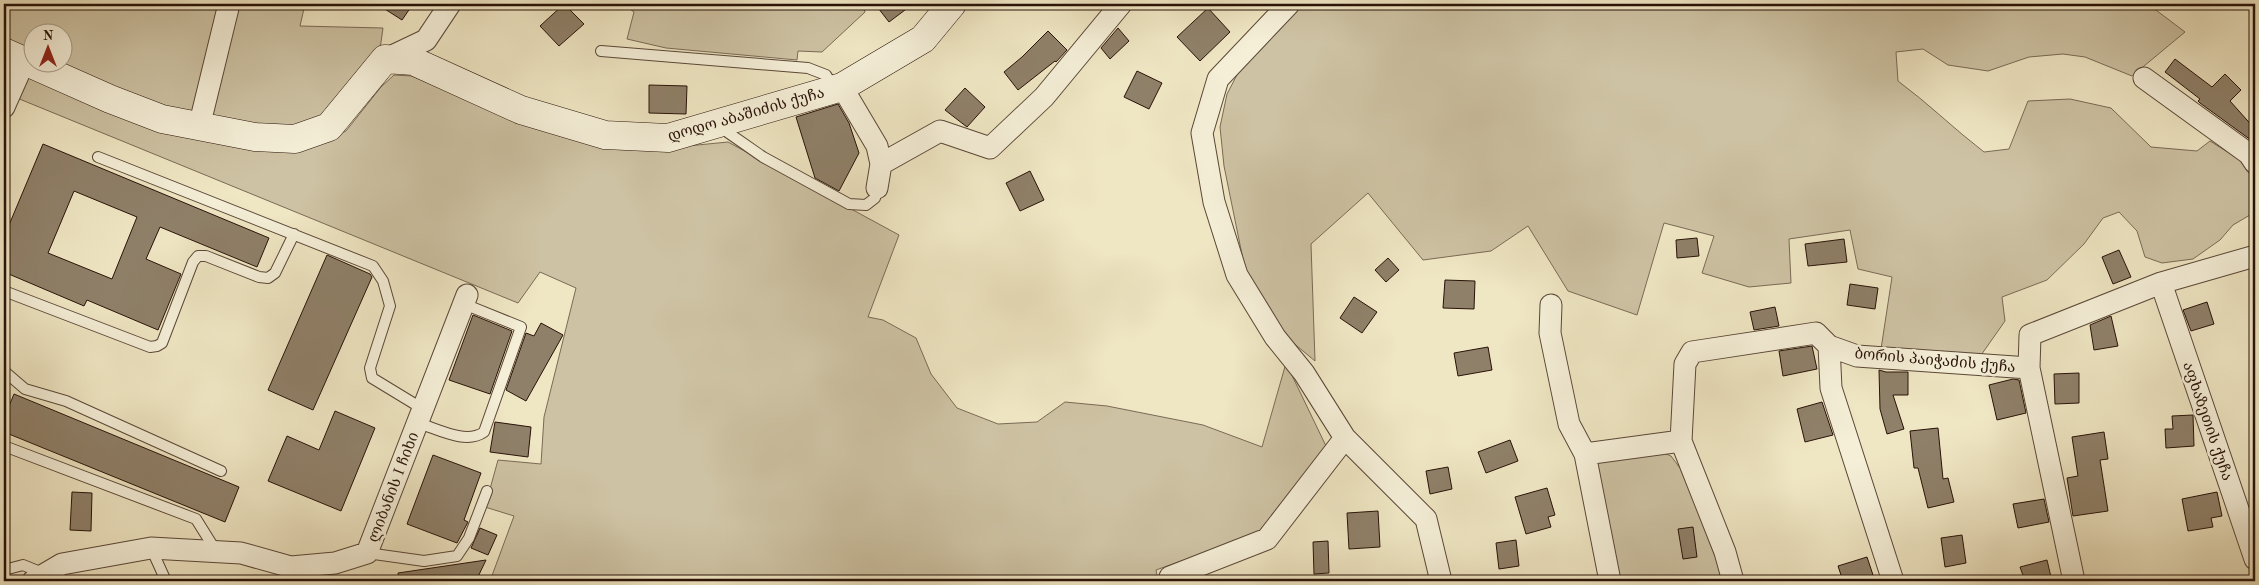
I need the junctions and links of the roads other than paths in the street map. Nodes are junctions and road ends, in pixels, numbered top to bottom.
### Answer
1 (229, 4) edge
2 (450, 4) edge
3 (952, 4) edge
4 (1121, 4) edge
5 (1289, 4) edge
6 (601, 51) dead end
7 (14, 57) edge
8 (385, 59) junction
9 (2144, 78) dead end
10 (838, 88) junction
11 (4, 107) edge
12 (715, 124) junction
13 (199, 126) junction
14 (98, 157) dead end
15 (2255, 163) edge
16 (881, 164) junction
17 (877, 188) joint
18 (294, 234) junction
19 (2255, 256) edge
20 (2161, 283) junction
21 (4, 291) edge
22 (465, 299) joint
23 (1551, 305) dead end
24 (1829, 346) junction
25 (2029, 368) junction
26 (4, 371) edge
27 (421, 416) junction
28 (1345, 438) junction
29 (1681, 441) junction
30 (4, 446) edge
31 (1585, 454) junction
32 (221, 471) dead end
33 (487, 490) dead end
34 (151, 548) junction
35 (216, 551) junction
36 (367, 552) junction
37 (2255, 559) edge
38 (4, 570) edge
39 (39, 578) edge
40 (166, 581) edge
41 (1172, 581) edge
42 (1441, 581) edge
43 (1610, 581) edge
44 (1733, 581) edge
45 (1893, 581) edge
46 (2074, 581) edge

1 - 13 street
2 - 8 street
3 - 10 street, დოდო აბაშიძის ქუჩა
4 - 16 street
5 - 28 street
6 - 10 lane
7 - 11 street
7 - 13 street
8 - 12 street, დოდო აბაშიძის ქუჩა
8 - 13 street
9 - 15 street
10 - 12 street, დოდო აბაშიძის ქუჩა
10 - 16 street
12 - 17 lane
14 - 18 lane
16 - 17 street
18 - 21 lane
18 - 27 lane
19 - 20 street
20 - 25 street
20 - 37 street, აფხაზეთის ქუჩა
22 - 27 street, ლიბანის I ჩიხი
22 - 27 lane
23 - 31 street
24 - 25 street, ბორის პაიჭაძის ქუჩა
24 - 29 street, ბორის პაიჭაძის ქუჩა
24 - 45 street
25 - 46 street, ბორის პაიჭაძის ქუჩა
26 - 32 lane
27 - 36 street, ლიბანის I ჩიხი
28 - 41 street
28 - 42 street
29 - 31 street
29 - 44 street, ბორის პაიჭაძის ქუჩა
30 - 35 lane
31 - 43 street
33 - 36 lane
34 - 35 street, ლიბანის I ჩიხი
34 - 39 street, ლიბანის I ჩიხი
34 - 40 lane
35 - 36 street, ლიბანის I ჩიხი
38 - 39 lane

